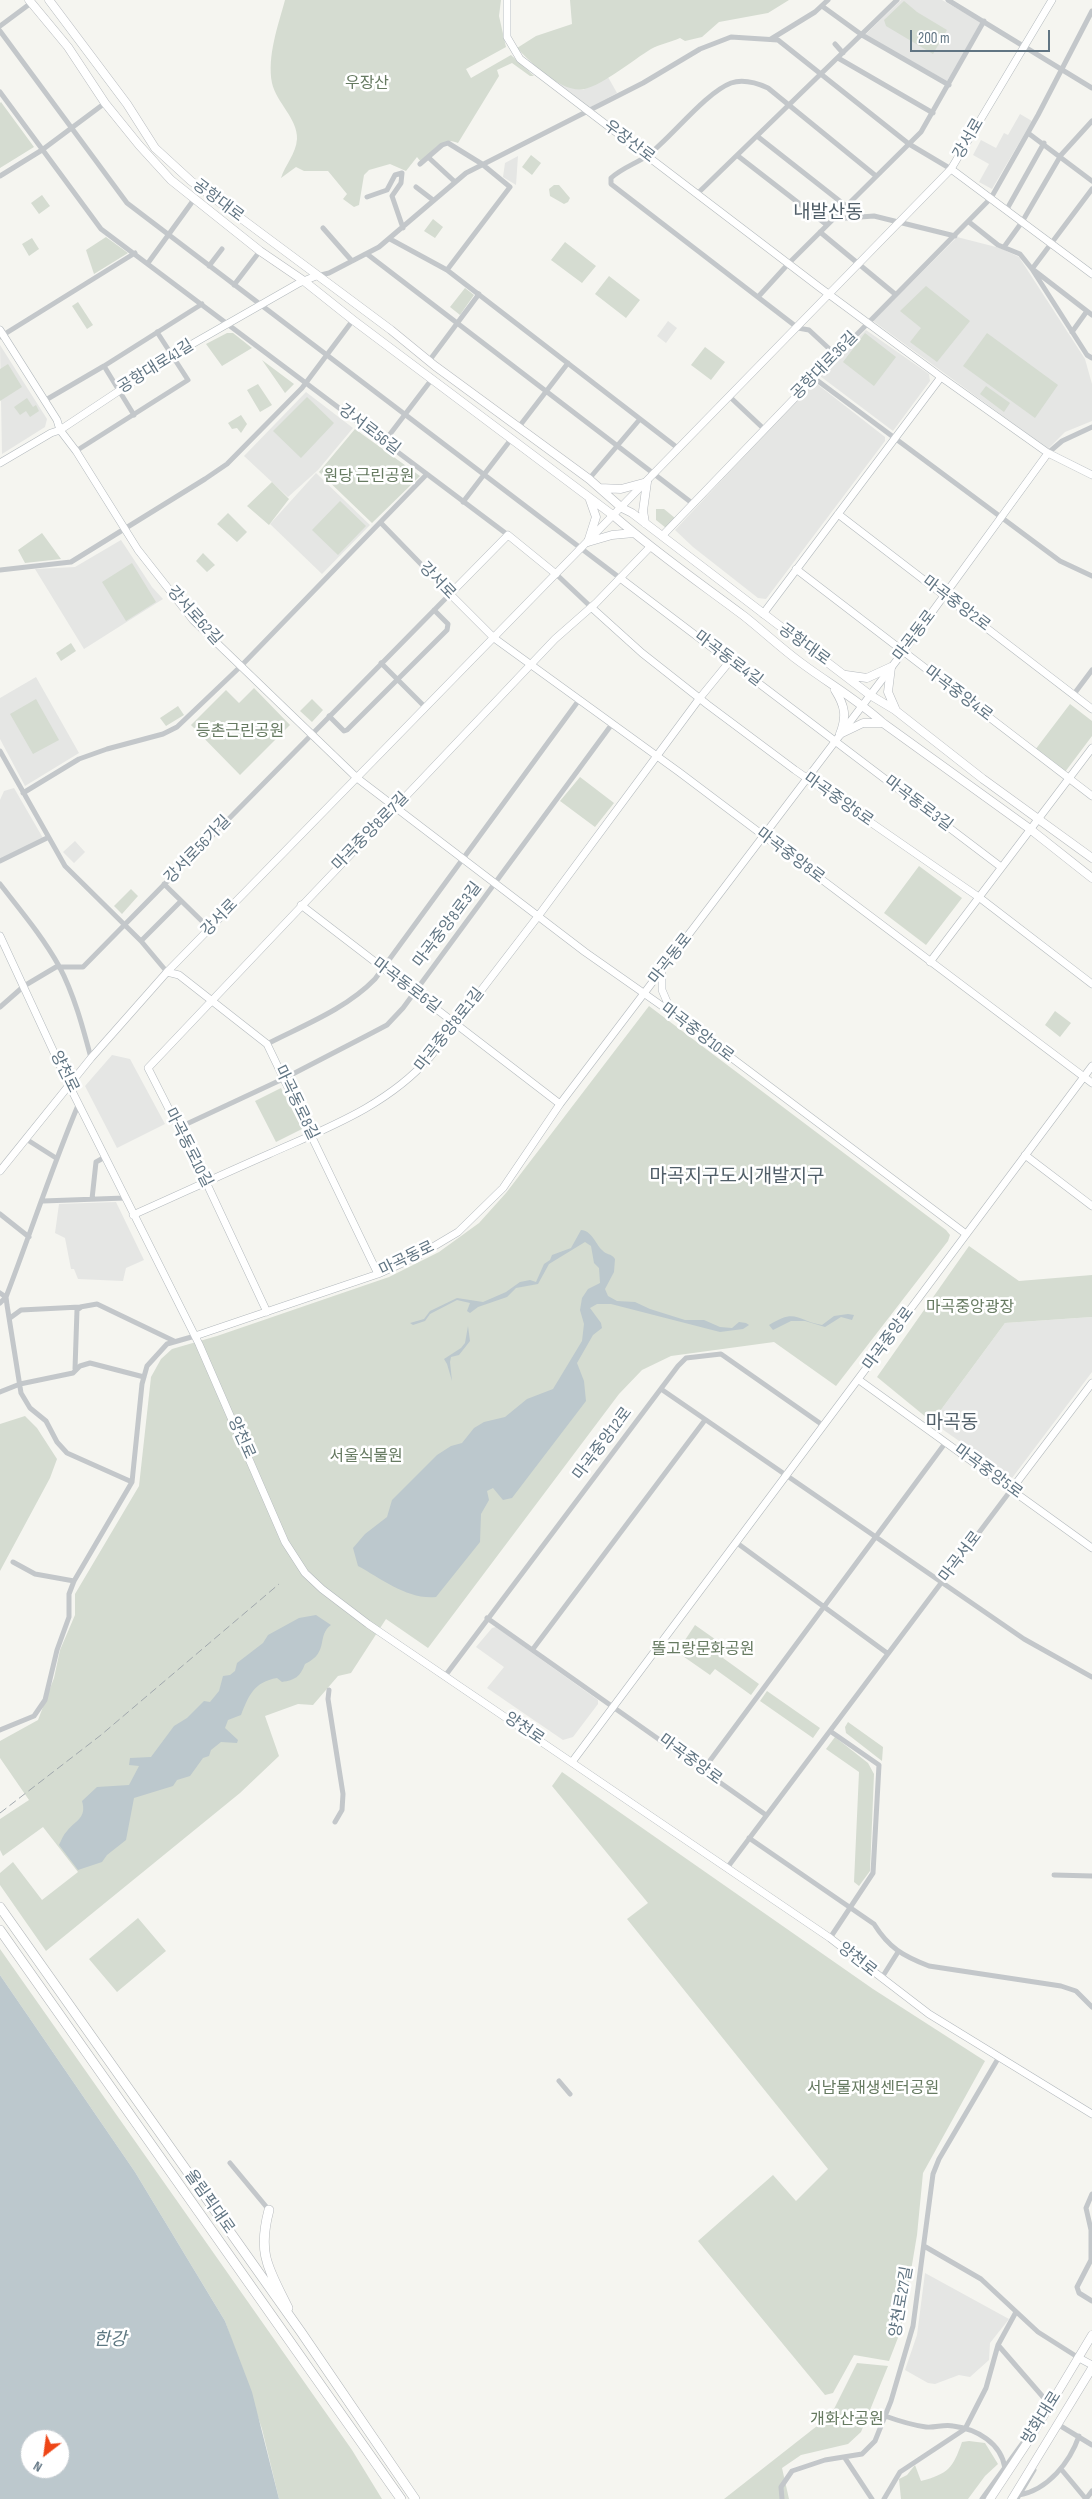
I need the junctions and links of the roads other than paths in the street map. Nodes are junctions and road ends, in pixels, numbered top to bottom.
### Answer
1 (49, 0) edge
2 (507, 0) edge
3 (828, 0) edge
4 (897, 0) edge
5 (948, 0) edge
6 (1052, 0) edge
7 (30, 1) edge
8 (822, 6) junction
9 (1092, 11) edge
10 (984, 21) junction
11 (0, 26) edge
12 (0, 31) edge
13 (862, 35) junction
14 (771, 39) junction
15 (834, 44) dead end
16 (1024, 47) junction
17 (843, 53) junction
18 (838, 58) junction
19 (1060, 70) junction
20 (821, 75) junction
21 (949, 85) junction
22 (1092, 88) edge
23 (0, 92) edge
24 (105, 103) junction
25 (789, 104) junction
26 (589, 111) junction
27 (933, 113) junction
28 (1092, 121) edge
29 (71, 127) junction
30 (1028, 133) junction
31 (757, 136) junction
32 (1044, 143) junction
33 (909, 144) junction
34 (42, 150) junction
35 (647, 156) junction
36 (738, 156) junction
37 (428, 157) junction
38 (1059, 157) junction
39 (420, 164) dead end
40 (482, 164) junction
41 (952, 169) junction
42 (0, 176) edge
43 (876, 176) junction
44 (454, 181) junction
45 (1092, 181) edge
46 (416, 187) dead end
47 (1092, 189) edge
48 (697, 194) junction
49 (367, 197) dead end
50 (195, 198) junction
51 (991, 198) junction
52 (433, 200) junction
53 (846, 206) junction
54 (1007, 209) junction
55 (833, 219) junction
56 (901, 222) junction
57 (969, 222) junction
58 (1022, 222) junction
59 (827, 225) junction
60 (323, 228) dead end
61 (403, 228) junction
62 (820, 232) junction
63 (169, 235) junction
64 (954, 236) junction
65 (390, 239) junction
66 (1052, 244) junction
67 (1004, 247) junction
68 (222, 249) dead end
69 (260, 251) junction
70 (134, 253) junction
71 (366, 254) junction
72 (352, 261) junction
73 (148, 264) junction
74 (789, 264) junction
75 (859, 265) junction
76 (209, 266) junction
77 (1032, 269) junction
78 (447, 270) junction
79 (1092, 274) edge
80 (316, 276) junction
81 (304, 281) junction
82 (234, 285) junction
83 (479, 294) junction
84 (895, 294) junction
85 (830, 295) junction
86 (758, 297) junction
87 (202, 304) junction
88 (261, 306) junction
89 (1090, 313) edge
90 (353, 320) junction
91 (228, 323) junction
92 (458, 323) junction
93 (867, 323) junction
94 (798, 328) junction
95 (157, 332) junction
96 (1072, 332) junction
97 (1, 334) edge
98 (174, 355) junction
99 (836, 355) junction
100 (327, 356) junction
101 (1092, 358) edge
102 (429, 360) junction
103 (568, 363) junction
104 (104, 366) junction
105 (941, 377) junction
106 (432, 378) junction
107 (814, 378) junction
108 (306, 383) junction
109 (119, 389) junction
110 (547, 391) junction
111 (730, 397) junction
112 (44, 401) junction
113 (405, 414) junction
114 (134, 415) junction
115 (640, 419) junction
116 (1092, 427) edge
117 (518, 428) junction
118 (764, 429) junction
119 (60, 430) junction
120 (512, 438) junction
121 (897, 438) junction
122 (384, 442) junction
123 (617, 445) junction
124 (679, 449) junction
125 (76, 451) junction
126 (1048, 453) junction
127 (0, 463) edge
128 (427, 474) junction
129 (655, 474) junction
130 (485, 475) junction
131 (1092, 475) edge
132 (589, 479) junction
133 (648, 482) junction
134 (600, 488) junction
135 (587, 495) junction
136 (463, 502) junction
137 (692, 502) junction
138 (622, 508) junction
139 (838, 514) junction
140 (614, 516) junction
141 (1002, 516) junction
142 (381, 522) junction
143 (645, 523) junction
144 (125, 529) junction
145 (634, 533) junction
146 (508, 535) junction
147 (662, 536) junction
148 (585, 545) junction
149 (650, 547) junction
150 (796, 569) junction
151 (0, 570) edge
152 (556, 574) junction
153 (1092, 576) edge
154 (620, 578) junction
155 (450, 594) junction
156 (945, 596) junction
157 (591, 606) junction
158 (434, 610) junction
159 (763, 614) junction
160 (494, 638) junction
161 (903, 652) junction
162 (730, 661) junction
163 (381, 663) junction
164 (532, 665) junction
165 (241, 666) junction
166 (891, 667) junction
167 (1092, 670) edge
168 (845, 675) junction
169 (397, 678) junction
170 (832, 686) junction
171 (1074, 694) junction
172 (870, 695) junction
173 (699, 698) junction
174 (579, 700) junction
175 (862, 704) junction
176 (426, 708) junction
177 (1092, 709) edge
178 (896, 710) junction
179 (329, 716) junction
180 (884, 723) junction
181 (612, 724) junction
182 (311, 734) junction
183 (838, 737) junction
184 (1092, 748) edge
185 (0, 751) edge
186 (657, 756) junction
187 (356, 778) junction
188 (807, 779) junction
189 (1070, 779) junction
190 (23, 793) junction
191 (1092, 796) edge
192 (394, 808) junction
193 (1038, 818) junction
194 (1030, 829) junction
195 (763, 836) junction
196 (48, 838) junction
197 (1092, 858) edge
198 (462, 860) junction
199 (0, 862) edge
200 (1001, 867) junction
201 (1092, 878) edge
202 (0, 884) edge
203 (164, 884) junction
204 (495, 884) junction
205 (980, 898) junction
206 (181, 901) junction
207 (301, 905) junction
208 (539, 915) junction
209 (124, 925) junction
210 (209, 928) junction
211 (0, 936) edge
212 (141, 941) junction
213 (930, 962) junction
214 (60, 968) junction
215 (383, 968) junction
216 (662, 970) junction
217 (167, 972) junction
218 (1092, 984) edge
219 (24, 986) junction
220 (414, 992) junction
221 (644, 994) junction
222 (210, 1000) junction
223 (0, 1007) edge
224 (672, 1013) junction
225 (455, 1024) junction
226 (267, 1044) junction
227 (91, 1058) junction
228 (1092, 1066) edge
229 (1084, 1077) junction
230 (285, 1078) junction
231 (1092, 1083) edge
232 (70, 1087) junction
233 (79, 1103) junction
234 (560, 1104) junction
235 (178, 1128) junction
236 (312, 1135) junction
237 (26, 1139) junction
238 (1025, 1155) junction
239 (106, 1157) junction
240 (56, 1158) junction
241 (0, 1170) edge
242 (206, 1182) junction
243 (125, 1198) junction
244 (92, 1200) junction
245 (43, 1201) junction
246 (1092, 1206) edge
247 (0, 1214) edge
248 (133, 1215) junction
249 (966, 1234) junction
250 (29, 1236) junction
251 (378, 1274) junction
252 (0, 1293) edge
253 (6, 1296) junction
254 (0, 1303) edge
255 (80, 1307) junction
256 (267, 1312) junction
257 (10, 1318) junction
258 (195, 1336) junction
259 (174, 1341) junction
260 (75, 1369) junction
261 (144, 1377) junction
262 (859, 1380) junction
263 (20, 1384) junction
264 (1092, 1384) edge
265 (661, 1389) junction
266 (0, 1392) edge
267 (705, 1420) junction
268 (824, 1426) junction
269 (946, 1442) junction
270 (788, 1475) junction
271 (132, 1482) junction
272 (1012, 1490) junction
273 (876, 1537) junction
274 (736, 1543) junction
275 (1092, 1548) edge
276 (13, 1562) dead end
277 (74, 1581) junction
278 (941, 1583) junction
279 (824, 1607) junction
280 (487, 1618) junction
281 (533, 1649) junction
282 (887, 1653) junction
283 (445, 1676) junction
284 (1092, 1677) edge
285 (329, 1690) dead end
286 (614, 1706) junction
287 (0, 1730) edge
288 (830, 1731) junction
289 (572, 1762) junction
290 (703, 1770) junction
291 (766, 1815) junction
292 (335, 1822) dead end
293 (749, 1838) junction
294 (727, 1868) junction
295 (1054, 1875) dead end
296 (1092, 1876) edge
297 (0, 1907) edge
298 (849, 1908) junction
299 (0, 1930) edge
300 (830, 1938) junction
301 (898, 1952) junction
302 (882, 1979) junction
303 (1092, 2007) edge
304 (999, 2056) junction
305 (559, 2081) dead end
306 (570, 2094) dead end
307 (1092, 2114) edge
308 (230, 2163) dead end
309 (1092, 2194) edge
310 (269, 2210) joint
311 (924, 2246) junction
312 (1092, 2302) edge
313 (1016, 2312) junction
314 (301, 2332) junction
315 (1092, 2336) edge
316 (998, 2345) junction
317 (1079, 2358) junction
318 (1092, 2366) edge
319 (1050, 2405) junction
320 (885, 2416) junction
321 (1036, 2426) junction
322 (1059, 2426) junction
323 (965, 2429) junction
324 (1079, 2436) junction
325 (1092, 2444) edge
326 (370, 2456) junction
327 (845, 2458) junction
328 (1005, 2468) junction
329 (1061, 2469) junction
330 (1092, 2491) edge
331 (1016, 2498) edge
332 (394, 2499) edge
333 (401, 2499) edge
334 (415, 2499) edge
335 (782, 2499) edge
336 (872, 2499) edge
337 (884, 2499) edge
338 (982, 2499) edge
339 (990, 2499) edge
340 (1086, 2499) edge

1 - 80 main road, 공항대로
2 - 26 street, 우장산로
3 - 8 street
4 - 13 street
5 - 10 street
6 - 16 street, 강서로
7 - 11 street, 공항대로
7 - 24 main road, 공항대로
8 - 13 street
8 - 14 street
9 - 19 street, 공항대로36길
10 - 16 street
10 - 21 street
12 - 29 street
13 - 17 street
13 - 21 street
14 - 20 street
14 - 26 street
15 - 17 street
16 - 19 street
16 - 41 street, 강서로
17 - 18 street
18 - 20 street
18 - 27 street
19 - 22 street
19 - 30 street, 공항대로36길
20 - 25 street
20 - 33 street
21 - 27 street
23 - 34 street, 강서로56길
24 - 29 street
24 - 50 main road, 공항대로
25 - 31 street
25 - 35 street
25 - 43 street
26 - 35 street, 우장산로
26 - 40 street
27 - 33 street
28 - 38 street
29 - 34 street
29 - 63 street
30 - 32 street
30 - 51 street, 공항대로36길
31 - 36 street
31 - 53 street
32 - 38 street
32 - 54 street
33 - 41 street
33 - 43 street
34 - 42 street
34 - 70 street, 강서로56길
35 - 48 street, 우장산로
35 - 86 street
36 - 48 street
36 - 59 street
37 - 39 street
37 - 40 street
37 - 44 street
38 - 45 street
38 - 58 street
40 - 44 street
40 - 78 street
41 - 51 street
41 - 56 street, 강서로
43 - 53 street
44 - 52 street
46 - 52 street
47 - 66 street
48 - 74 street, 우장산로
49 - 61 street
50 - 63 street, 공항대로
50 - 69 main road, 공항대로
51 - 54 street
51 - 57 street, 공항대로36길
52 - 61 street
53 - 55 street
54 - 58 street
55 - 56 street
55 - 59 street
56 - 64 street
56 - 75 street, 강서로
57 - 64 street, 공항대로36길
57 - 67 street
58 - 66 street
58 - 67 street
59 - 62 street
60 - 72 street
61 - 65 street
62 - 74 street
62 - 75 street
63 - 73 street, 공항대로
63 - 76 street
64 - 84 street, 공항대로36길
65 - 71 street
65 - 78 street
66 - 77 street
66 - 79 street
67 - 77 street
68 - 76 street
69 - 81 main road, 공항대로
69 - 82 street
70 - 73 street, 강서로56길
70 - 97 street
71 - 72 street
71 - 92 street
72 - 80 street
73 - 87 street, 강서로56길
74 - 85 street, 우장산로
74 - 86 street
75 - 84 street
75 - 85 street, 강서로
76 - 82 street
77 - 89 street
77 - 96 street
78 - 83 street
80 - 81 street, 공항대로41길
80 - 102 main road, 공항대로
81 - 88 street, 공항대로41길
81 - 90 main road, 공항대로
82 - 88 street
83 - 92 street
83 - 103 street
84 - 93 street, 공항대로36길
85 - 93 street
85 - 94 street, 강서로
86 - 94 street
87 - 91 street, 강서로56길
87 - 95 street
88 - 91 street, 공항대로41길
88 - 100 street
89 - 96 street
90 - 100 street
90 - 106 main road, 공항대로
91 - 98 street, 공항대로41길
91 - 108 street, 강서로56길
92 - 102 street
92 - 110 street
93 - 99 street, 공항대로36길
93 - 105 street
94 - 99 street
94 - 111 street, 강서로
95 - 98 street
95 - 104 street
96 - 101 street
97 - 112 street, 강서로62길
98 - 109 street, 공항대로41길
98 - 114 street
99 - 107 street, 공항대로36길
100 - 108 street
100 - 113 street
102 - 117 main road, 공항대로
103 - 110 street
103 - 115 street
104 - 109 street
104 - 112 street
105 - 121 street
105 - 126 street
106 - 113 street
106 - 120 main road, 공항대로
107 - 118 street, 공항대로36길
107 - 121 street
108 - 122 street, 강서로56길
108 - 144 street
109 - 114 street
109 - 119 street, 공항대로41길
110 - 117 street
110 - 123 street
111 - 118 street
111 - 124 street, 강서로
112 - 119 street, 강서로62길
113 - 122 street
113 - 130 street
114 - 125 street
115 - 123 street
115 - 124 street
116 - 126 street
117 - 132 main road, 공항대로
118 - 137 street, 공항대로36길
119 - 125 street, 강서로62길
119 - 127 street, 공항대로41길
120 - 130 street
120 - 135 main road, 공항대로
121 - 139 street
121 - 141 street
122 - 128 street, 강서로56길
123 - 129 street
123 - 132 street
124 - 129 street, 강서로
125 - 144 street, 강서로62길
126 - 131 street
126 - 141 street, 마곡동로
128 - 136 street, 강서로56길
128 - 142 street
129 - 133 street, 강서로
129 - 137 street
130 - 136 street
130 - 148 street
132 - 134 main road, 공항대로
133 - 134 main road
133 - 138 street, 강서로
133 - 143 main road
134 - 138 main road, 공항대로
135 - 140 main road, 공항대로
135 - 148 main road
136 - 146 street, 강서로56길
137 - 147 street, 공항대로36길
138 - 140 street, 강서로
138 - 143 main road, 공항대로
139 - 150 street
139 - 156 street, 마곡중앙2로
140 - 145 main road, 공항대로
140 - 148 street, 강서로
141 - 153 street
141 - 156 street, 마곡동로
142 - 155 street, 강서로
142 - 165 street
143 - 147 main road, 공항대로
144 - 151 street
144 - 165 street, 강서로62길
145 - 148 main road
145 - 149 main road, 공항대로
146 - 152 street, 강서로56길
146 - 155 street, 강서로56가길
147 - 159 main road, 공항대로
148 - 152 street, 강서로
148 - 154 street
149 - 154 street
149 - 170 main road, 공항대로
150 - 159 street
150 - 161 street, 마곡중앙4로
152 - 157 street
152 - 160 street, 강서로
154 - 157 street
154 - 162 street, 마곡동로4길
155 - 158 street, 강서로56가길
155 - 160 street, 강서로
156 - 161 street, 마곡동로
156 - 171 street, 마곡중앙2로
157 - 164 street
157 - 173 street, 마곡중앙6로
158 - 163 street, 강서로56가길
158 - 169 street
159 - 168 main road, 공항대로
160 - 164 street, 마곡중앙8로
160 - 176 street, 강서로
161 - 166 street, 마곡동로
161 - 189 street, 마곡중앙4로
162 - 173 street
162 - 183 street, 마곡동로4길
163 - 169 street
163 - 179 street, 강서로56가길
164 - 174 street, 마곡중앙8로
164 - 192 street, 마곡중앙8로7길
165 - 182 street, 강서로62길
165 - 190 street
166 - 168 main road
166 - 172 street, 마곡동로
166 - 178 main road
167 - 171 street
168 - 172 main road, 공항대로
169 - 176 street
169 - 179 street
170 - 175 main road, 공항대로
170 - 183 main road
171 - 177 street, 마곡중앙2로
172 - 175 street, 마곡동로
172 - 178 main road, 공항대로
173 - 186 street
173 - 188 street, 마곡중앙6로
174 - 181 street, 마곡중앙8로
174 - 198 street
175 - 180 main road, 공항대로
175 - 183 street, 마곡동로
176 - 187 street, 강서로
178 - 193 main road, 공항대로
179 - 182 street, 강서로56가길
180 - 183 main road
180 - 194 main road, 공항대로
181 - 186 street, 마곡중앙8로
181 - 204 street, 마곡중앙8로3길
182 - 187 street, 강서로62길
182 - 203 street, 강서로56가길
183 - 188 street, 마곡동로
183 - 200 street, 마곡동로3길
184 - 189 street
185 - 190 street
186 - 195 street, 마곡중앙8로
186 - 208 street, 마곡중앙8로1길
187 - 192 street, 마곡중앙10로
187 - 210 street, 강서로
188 - 195 street, 마곡동로
188 - 205 street, 마곡중앙6로
189 - 191 street, 마곡중앙4로
189 - 193 street
190 - 196 street
192 - 198 street, 마곡중앙10로
192 - 207 street, 마곡중앙8로7길
193 - 194 street
193 - 197 main road, 공항대로
194 - 200 street
194 - 201 main road, 공항대로
195 - 213 street, 마곡중앙8로
195 - 216 street, 마곡동로
196 - 199 street
196 - 209 street
198 - 204 street, 마곡중앙10로
198 - 215 street
200 - 205 street
202 - 214 street
203 - 206 street
203 - 209 street, 강서로56가길
204 - 208 street, 마곡중앙10로
204 - 220 street, 마곡중앙8로3길
205 - 213 street
205 - 218 street, 마곡중앙6로
206 - 210 street
206 - 212 street
207 - 215 street, 마곡동로6길
207 - 222 street, 마곡중앙8로7길
208 - 221 street, 마곡중앙10로
208 - 225 street, 마곡중앙8로1길
209 - 212 street
209 - 214 street, 강서로56가길
210 - 217 street, 강서로
211 - 219 street, 양천로
212 - 217 street
213 - 229 street, 마곡중앙8로
214 - 219 street
214 - 227 street
215 - 220 street, 마곡동로6길
215 - 226 street
216 - 221 street, 마곡동로
216 - 224 street
217 - 222 street, 마곡동로8길
217 - 227 street, 강서로
219 - 223 street
219 - 232 street, 양천로
220 - 225 street, 마곡동로6길
220 - 230 street, 마곡중앙8로3길
221 - 224 street, 마곡중앙10로
221 - 234 street, 마곡동로
222 - 226 street, 마곡동로8길
222 - 235 street, 마곡동로10길
224 - 249 street, 마곡중앙10로
225 - 234 street, 마곡동로6길
225 - 236 street, 마곡중앙8로1길
226 - 230 street, 마곡동로8길
227 - 232 street, 강서로
228 - 229 street, 마곡중앙로
229 - 231 street, 마곡중앙8로
229 - 238 street, 마곡중앙로
230 - 235 street, 마곡중앙8로3길
230 - 236 street, 마곡동로8길
232 - 233 street, 양천로
232 - 237 street, 강서로
233 - 239 street, 양천로
233 - 240 street
234 - 251 street, 마곡동로
235 - 242 street, 마곡동로10길
236 - 242 street, 마곡중앙8로1길
236 - 251 street, 마곡동로8길
237 - 240 street
237 - 241 street, 강서로
238 - 246 street
238 - 249 street, 마곡중앙로
239 - 243 street, 양천로
239 - 244 street
240 - 245 street
242 - 248 street, 마곡중앙8로1길
242 - 256 street, 마곡동로10길
243 - 244 street
243 - 248 street, 양천로
244 - 245 street
245 - 250 street
247 - 250 street
248 - 258 street, 양천로
249 - 262 street, 마곡중앙로
250 - 253 street
251 - 256 street, 마곡동로
252 - 253 street
253 - 254 street
253 - 257 street
255 - 257 street
255 - 259 street
255 - 260 street
256 - 258 street, 마곡동로
257 - 263 street
258 - 259 street
258 - 283 street, 양천로
259 - 261 street
260 - 261 street
260 - 263 street
261 - 271 street
262 - 268 street, 마곡중앙로
262 - 269 street, 마곡중앙5로
263 - 266 street
263 - 271 street
264 - 272 street, 마곡서로
265 - 267 street
265 - 268 street, 마곡중앙12로
265 - 280 street, 마곡중앙12로
267 - 270 street
267 - 281 street
268 - 270 street, 마곡중앙로
269 - 272 street, 마곡중앙5로
269 - 273 street
270 - 273 street
270 - 274 street, 마곡중앙로
271 - 277 street
272 - 275 street, 마곡중앙5로
272 - 278 street, 마곡서로
273 - 278 street
273 - 279 street
274 - 279 street
274 - 286 street, 마곡중앙로
276 - 277 street
277 - 287 street
278 - 282 street, 마곡서로
278 - 284 street
279 - 282 street
279 - 290 street
280 - 281 street
280 - 283 street, 마곡중앙12로
281 - 286 street
282 - 288 street, 마곡서로
283 - 289 street, 양천로
285 - 292 street
286 - 289 street, 마곡중앙로
286 - 290 street, 마곡중앙로
288 - 291 street, 마곡서로
288 - 298 street
289 - 294 street, 양천로
290 - 291 street, 마곡중앙로
291 - 293 street, 마곡서로
293 - 294 street, 마곡서로
293 - 298 street
294 - 300 street, 양천로
295 - 296 street
297 - 314 highway, 올림픽대로
298 - 300 street
298 - 301 street
299 - 326 highway, 올림픽대로
300 - 302 street, 양천로
301 - 302 street
301 - 303 street
302 - 304 street, 양천로
304 - 307 street, 양천로
304 - 311 street, 양천로27길
305 - 306 street
308 - 310 street
309 - 312 street
310 - 314 highway
311 - 313 street
311 - 320 street, 양천로27길
313 - 316 street
313 - 317 street
314 - 334 highway, 올림픽대로
315 - 317 main road, 방화대로
316 - 319 street
316 - 323 street
317 - 318 street
317 - 319 main road, 방화대로
318 - 322 main road, 방화대로
319 - 321 main road, 방화대로
320 - 323 street
320 - 327 street, 양천로27길
321 - 328 street
321 - 339 main road, 방화대로
322 - 324 street
322 - 331 main road, 방화대로
323 - 328 street
323 - 337 street
324 - 325 street
324 - 329 street
326 - 332 highway
326 - 333 highway, 올림픽대로
327 - 335 street, 양천로27길
327 - 336 street
328 - 338 street
329 - 331 street
329 - 340 street
330 - 340 street

